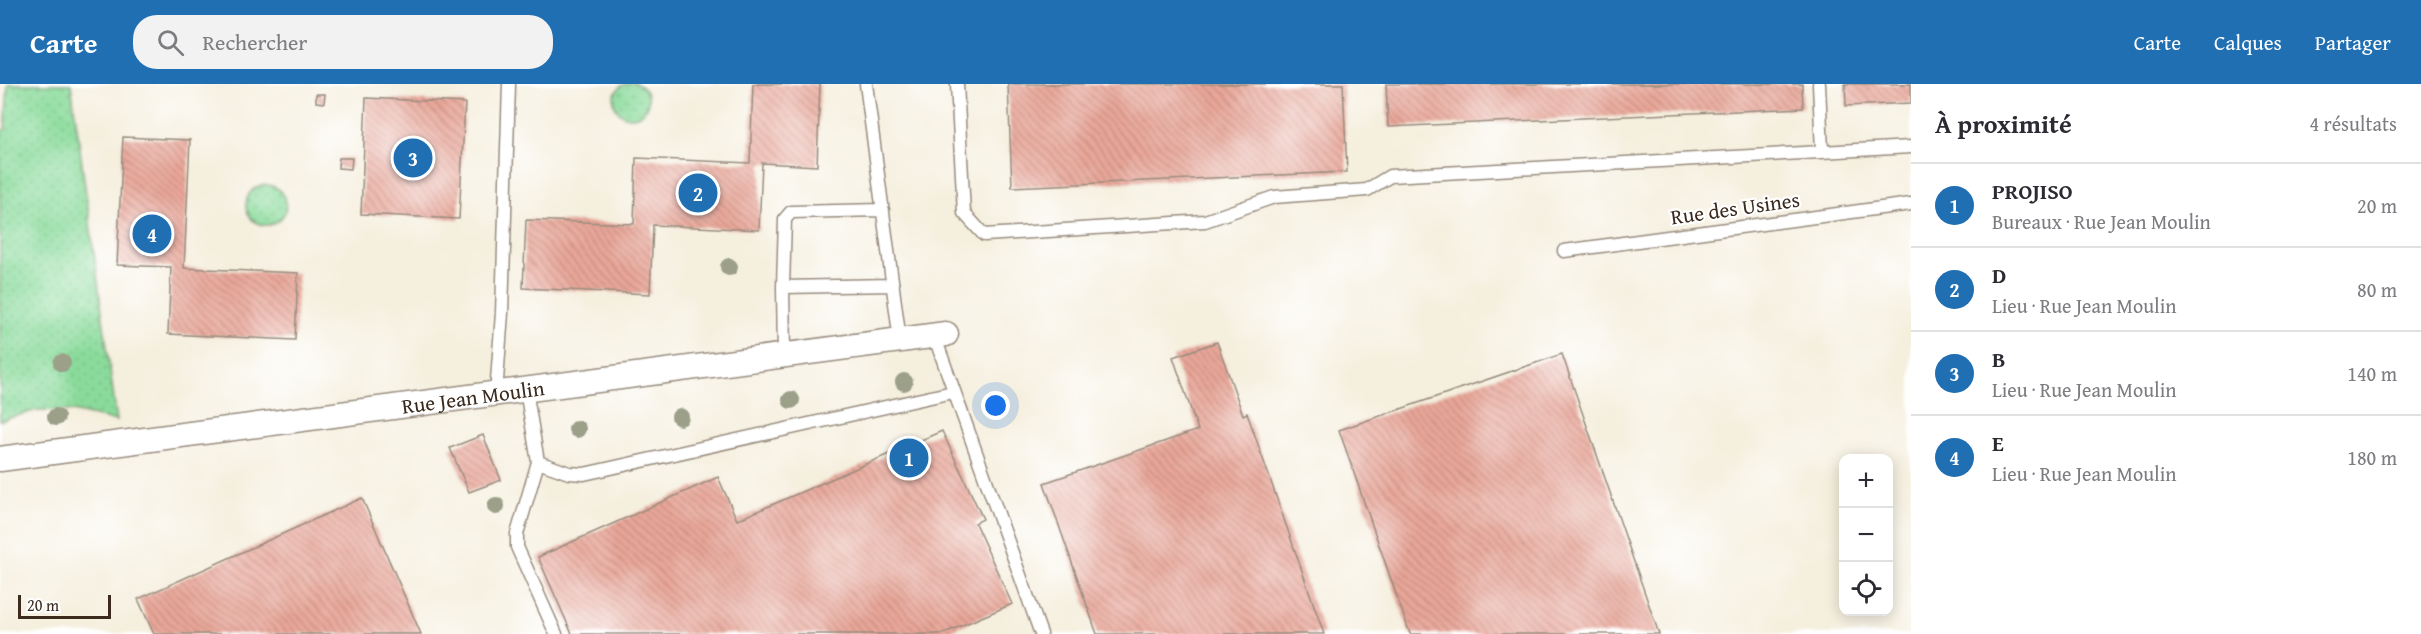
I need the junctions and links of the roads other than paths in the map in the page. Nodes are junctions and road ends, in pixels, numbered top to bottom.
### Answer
1 (509, 84) edge
2 (866, 84) edge
3 (957, 84) edge
4 (1819, 84) edge
5 (1911, 147) edge
6 (1822, 152) junction
7 (1911, 204) edge
8 (883, 210) junction
9 (1564, 251) dead end
10 (893, 285) junction
11 (783, 287) junction
12 (940, 335) joint
13 (900, 341) junction
14 (784, 356) junction
15 (526, 390) junction
16 (953, 392) junction
17 (496, 394) junction
18 (0, 459) edge
19 (538, 462) junction
20 (556, 634) edge
21 (1041, 634) edge

1 - 17 lane
2 - 8 lane
3 - 6 lane
4 - 6 lane
5 - 6 lane
7 - 9 lane, Rue des Usines
8 - 10 lane
8 - 11 lane
10 - 11 lane
10 - 13 lane
11 - 14 lane
12 - 13 street, Rue Jean Moulin
12 - 16 lane
13 - 14 street, Rue Jean Moulin
14 - 15 street, Rue Jean Moulin
15 - 17 street, Rue Jean Moulin
15 - 19 lane
16 - 19 lane
16 - 21 lane
17 - 18 street, Rue Jean Moulin
19 - 20 lane

